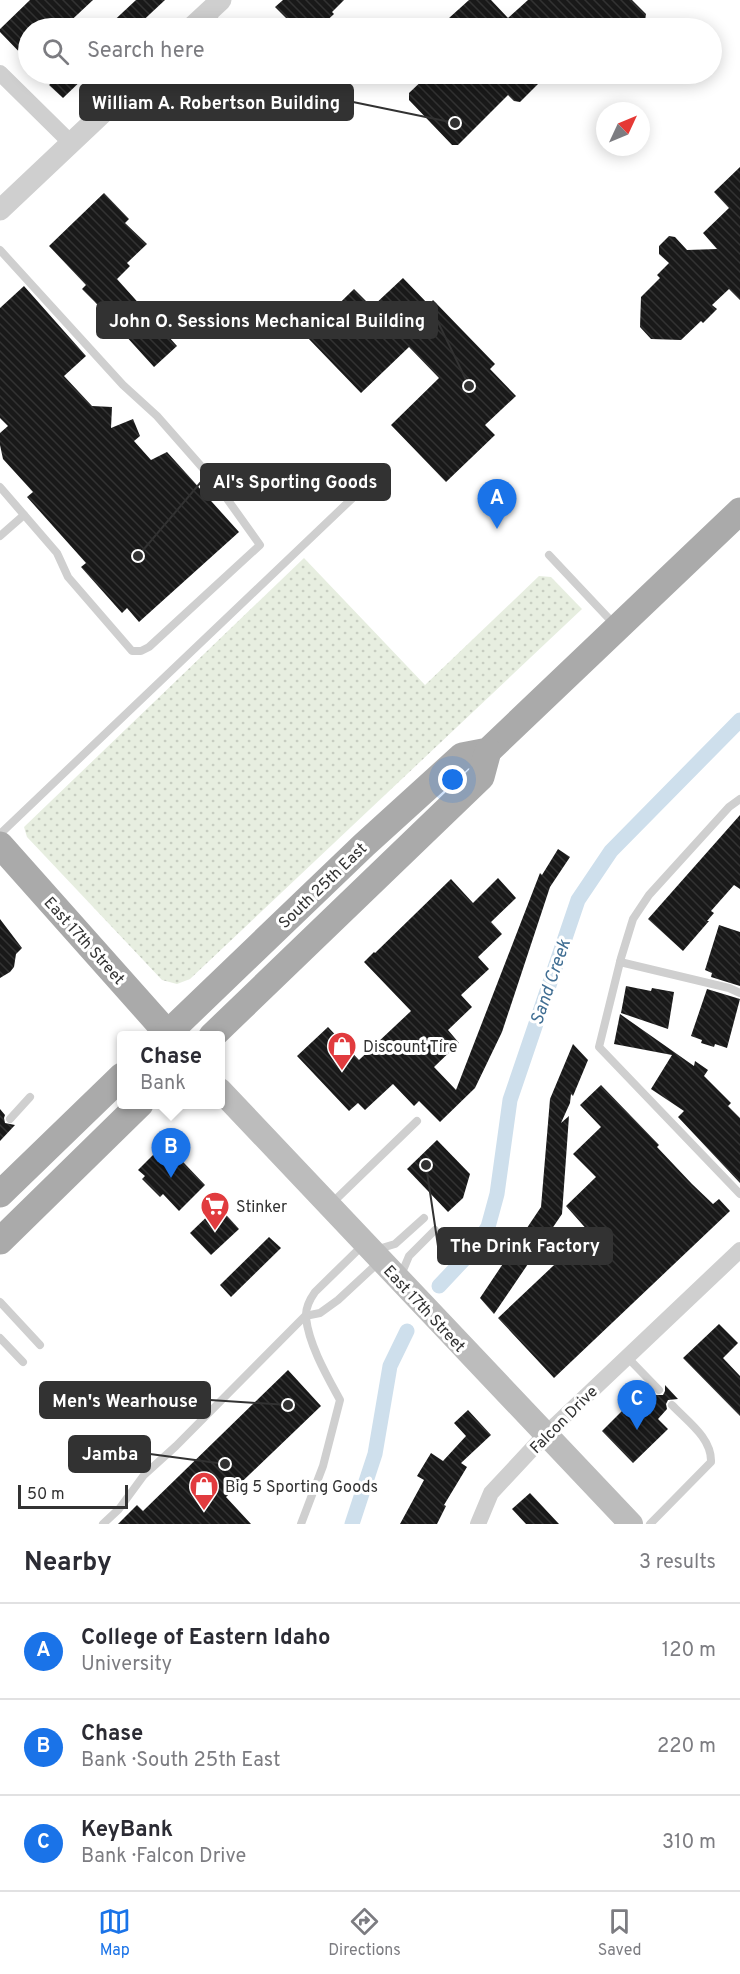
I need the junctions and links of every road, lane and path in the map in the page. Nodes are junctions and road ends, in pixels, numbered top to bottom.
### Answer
1 (214, 6) edge
2 (201, 18) edge
3 (0, 73) edge
4 (133, 84) edge
5 (276, 84) edge
6 (304, 112) dead end
7 (70, 142) junction
8 (0, 210) edge
9 (0, 250) edge
10 (0, 487) edge
11 (361, 490) dead end
12 (740, 511) edge
13 (24, 515) junction
14 (0, 536) edge
15 (549, 555) dead end
16 (617, 628) junction
17 (488, 751) junction
18 (740, 799) edge
19 (0, 834) edge
20 (0, 845) edge
21 (620, 962) junction
22 (740, 993) edge
23 (165, 1031) edge
24 (171, 1031) edge
25 (216, 1031) edge
26 (117, 1082) edge
27 (225, 1095) edge
28 (30, 1097) dead end
29 (136, 1109) edge
30 (9, 1119) dead end
31 (417, 1121) dead end
32 (0, 1194) edge
33 (740, 1194) edge
34 (329, 1206) junction
35 (424, 1218) dead end
36 (435, 1230) dead end
37 (0, 1241) edge
38 (740, 1250) edge
39 (372, 1251) junction
40 (401, 1282) junction
41 (0, 1302) edge
42 (305, 1316) junction
43 (0, 1338) edge
44 (40, 1345) dead end
45 (627, 1357) junction
46 (23, 1362) dead end
47 (659, 1390) dead end
48 (672, 1405) dead end
49 (546, 1434) junction
50 (103, 1524) edge
51 (301, 1524) edge
52 (478, 1524) edge
53 (631, 1524) edge
54 (650, 1524) edge

1 - 2 street
3 - 7 street
4 - 7 street
5 - 6 lane
7 - 8 street
9 - 13 lane
10 - 13 lane
11 - 19 lane
12 - 16 main road, South 25th East
13 - 14 lane
15 - 16 lane
16 - 17 main road, South 25th East
17 - 24 main road, South 25th East
17 - 25 main road, South 25th East
18 - 21 lane
20 - 23 main road, East 17th Street
21 - 22 lane
21 - 33 lane
26 - 32 main road
27 - 34 main road, East 17th Street
28 - 30 lane
29 - 37 main road
31 - 34 lane
34 - 39 main road, East 17th Street
35 - 39 lane
36 - 40 lane
38 - 45 street, Falcon Drive
39 - 40 main road, East 17th Street
39 - 42 lane
39 - 42 lane
40 - 49 main road, East 17th Street
41 - 44 lane
42 - 50 lane
42 - 51 lane
43 - 46 lane
45 - 47 lane
45 - 49 street, Falcon Drive
48 - 54 lane
49 - 52 street, Falcon Drive
49 - 53 main road, East 17th Street

